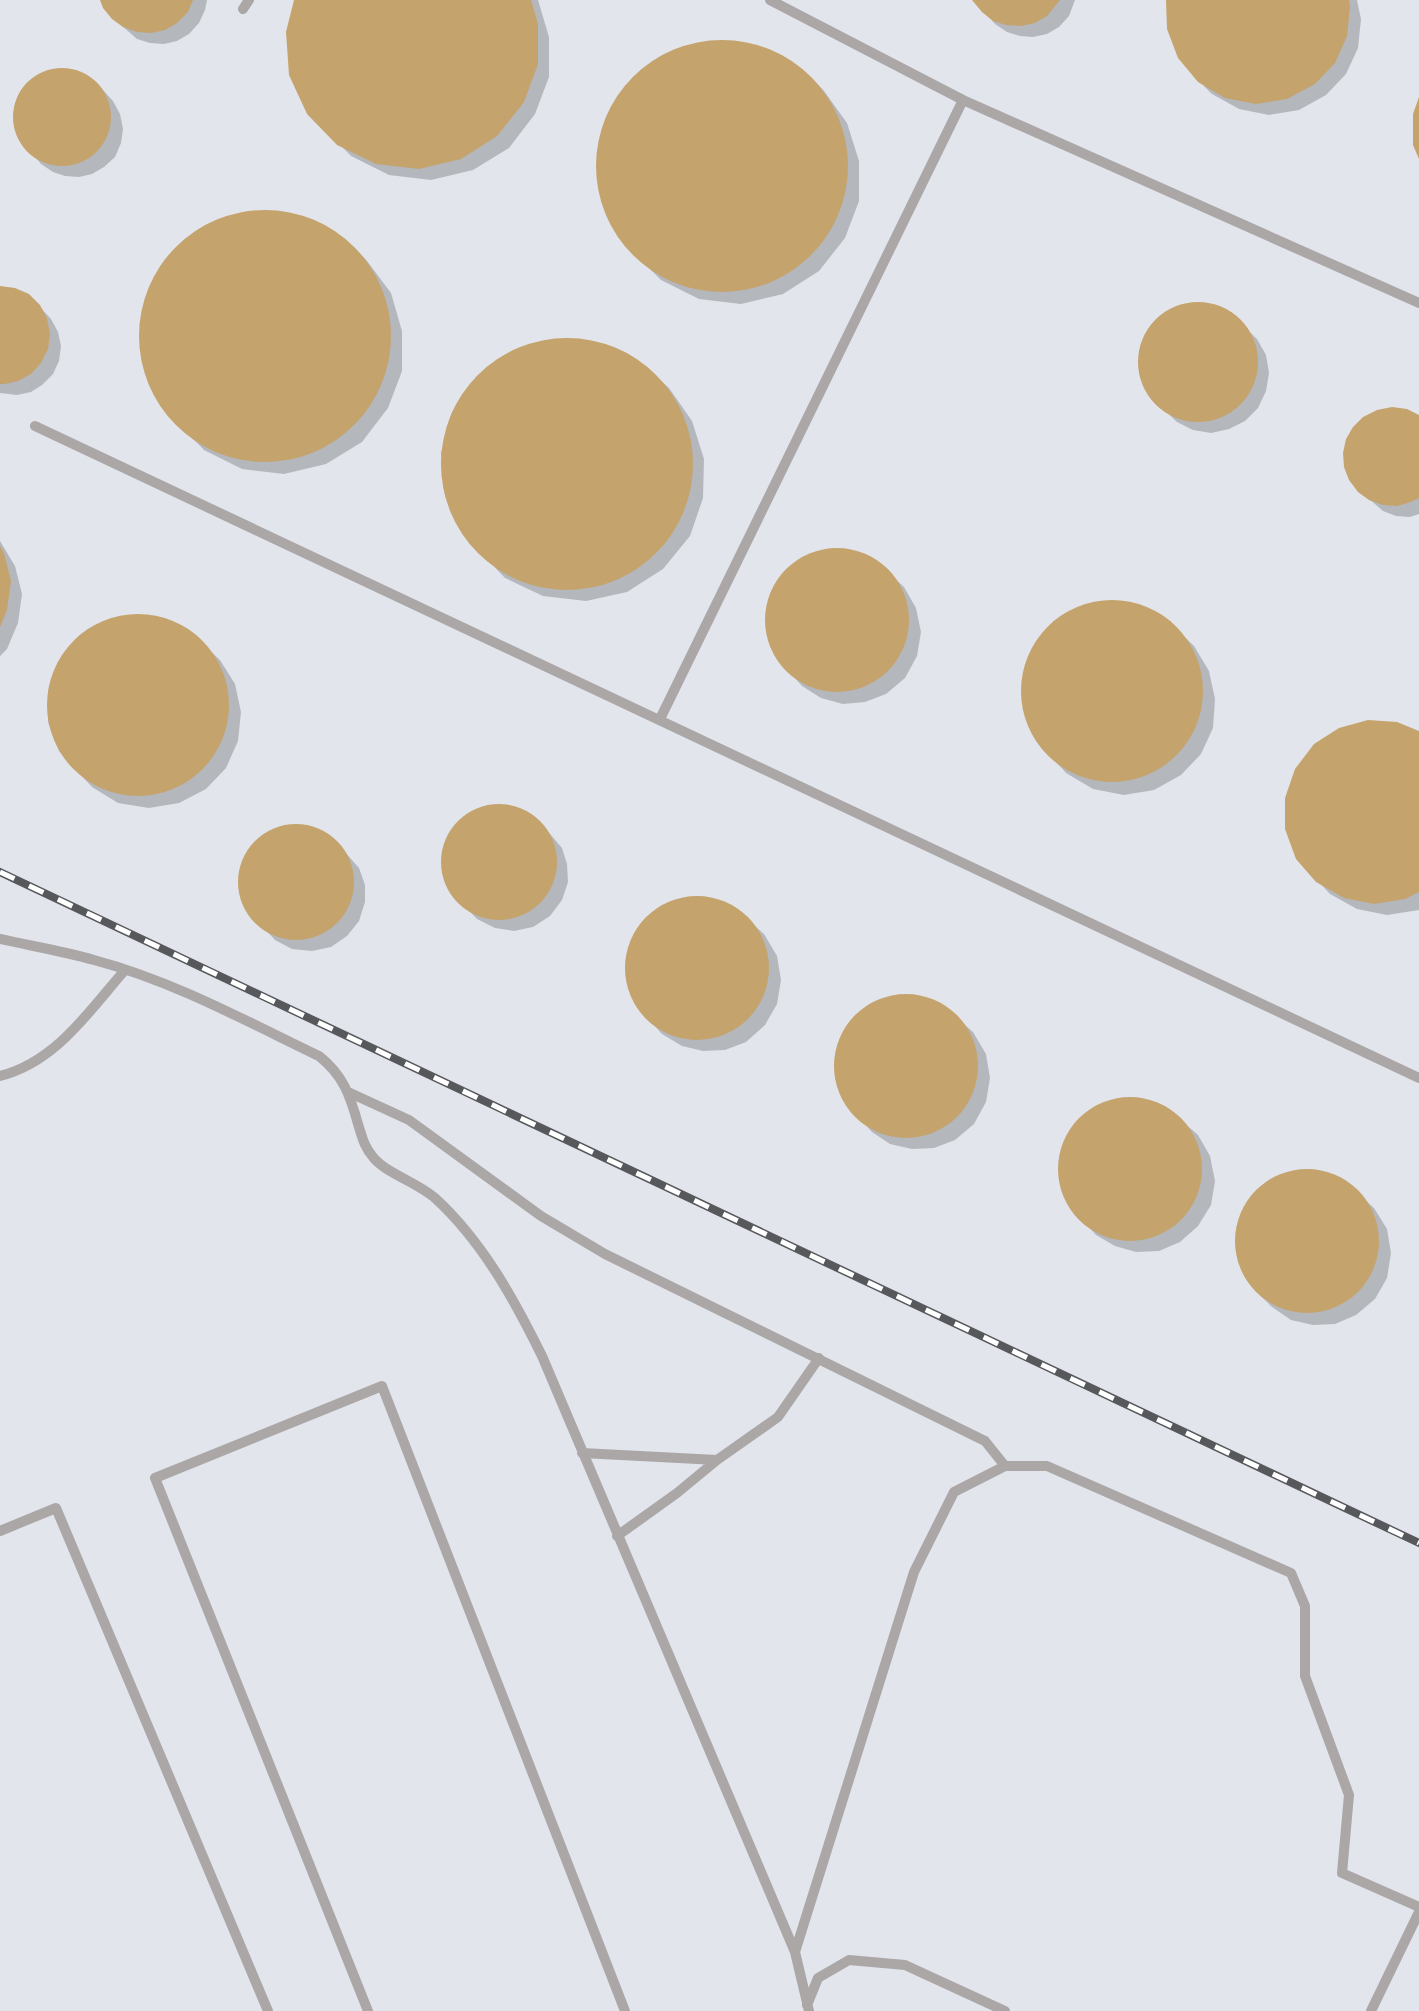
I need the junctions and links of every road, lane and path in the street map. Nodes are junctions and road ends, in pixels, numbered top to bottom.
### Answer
1 (770, 0) edge
2 (962, 100) junction
3 (1419, 303) edge
4 (35, 426) dead end
5 (660, 719) junction
6 (0, 939) edge
7 (125, 970) junction
8 (0, 1076) edge
9 (1419, 1078) edge
10 (348, 1092) junction
11 (819, 1358) junction
12 (582, 1452) junction
13 (717, 1460) junction
14 (1005, 1466) junction
15 (0, 1531) edge
16 (618, 1536) junction
17 (1419, 1910) edge
18 (795, 1952) junction
19 (808, 2008) edge
20 (268, 2011) edge
21 (368, 2011) edge
22 (625, 2011) edge
23 (1005, 2011) edge
24 (1371, 2011) edge

1 - 2 lane
2 - 3 lane
2 - 5 lane
4 - 5 lane
5 - 9 lane
6 - 7 lane
7 - 8 lane
7 - 10 lane
10 - 11 lane
10 - 12 lane
11 - 13 lane
11 - 14 lane
12 - 13 lane
12 - 16 lane
13 - 16 lane
14 - 17 lane
14 - 18 lane
15 - 20 lane
16 - 18 lane
17 - 24 lane
18 - 19 lane
19 - 23 lane
21 - 22 lane

